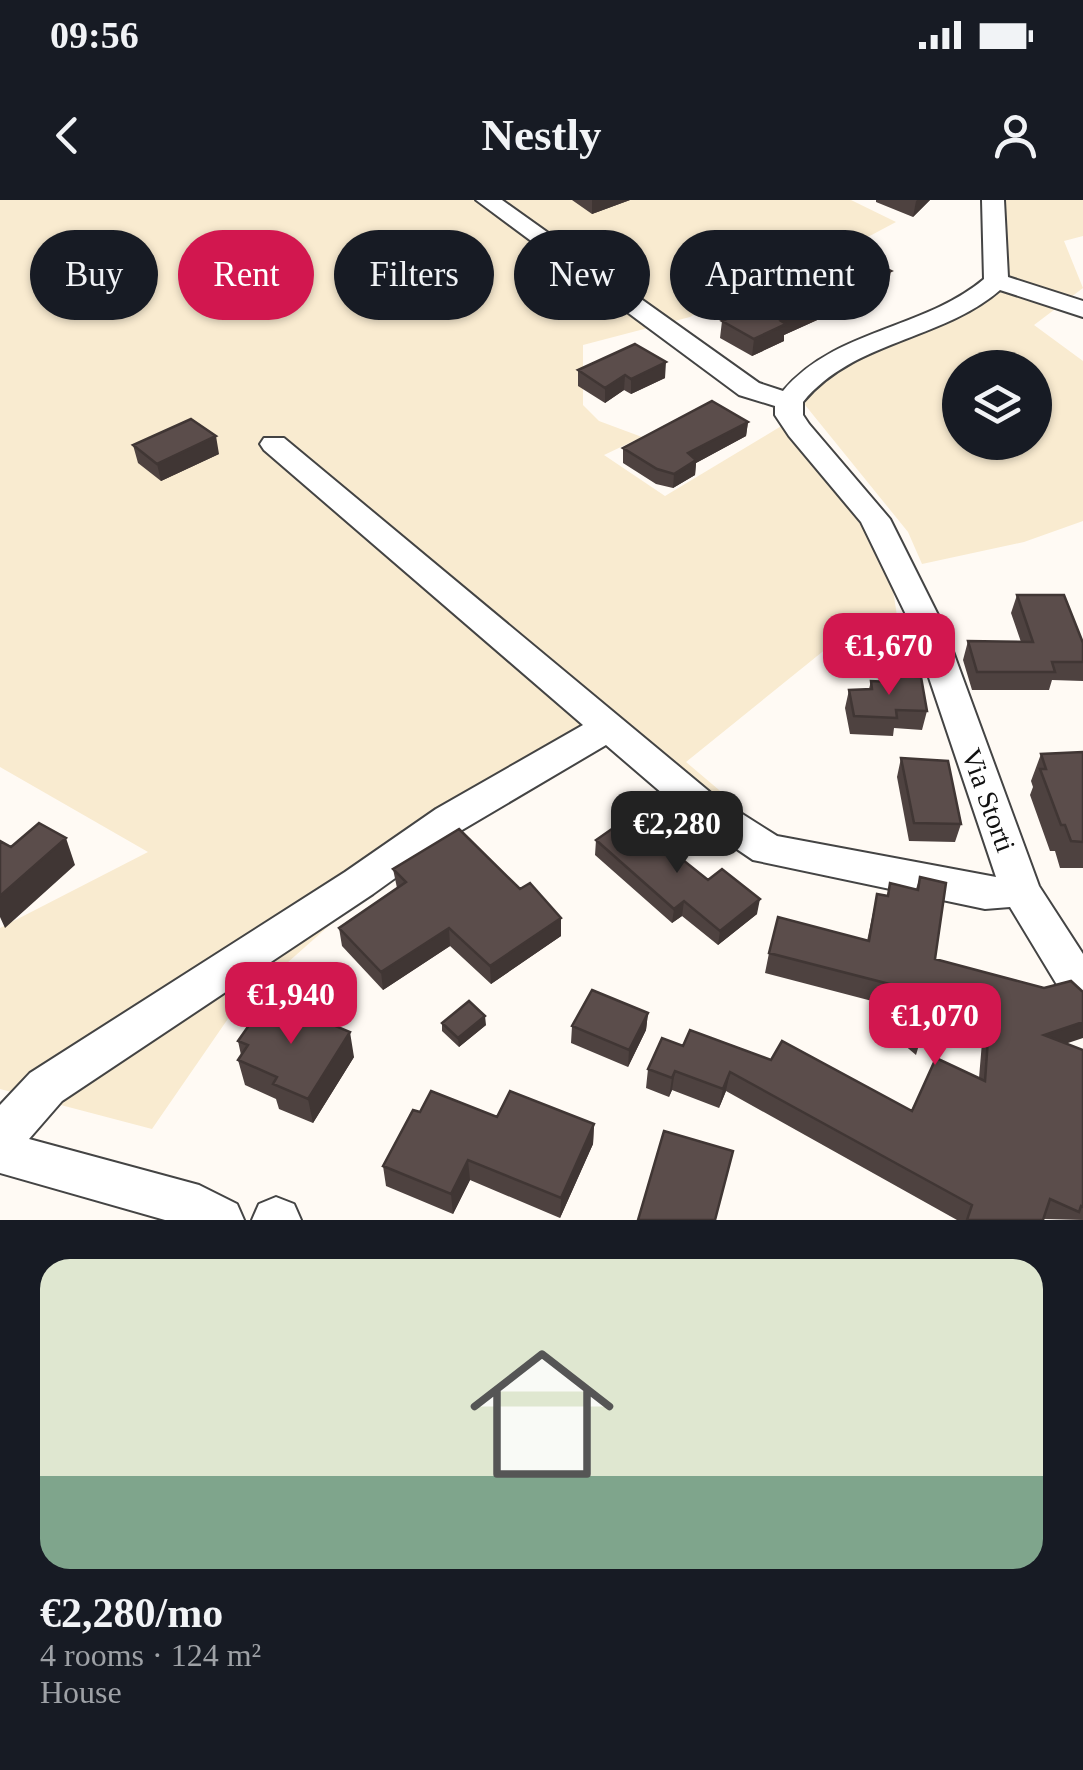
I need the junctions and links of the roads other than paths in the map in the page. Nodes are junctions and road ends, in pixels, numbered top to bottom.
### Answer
1 (487, 200) edge
2 (992, 200) edge
3 (996, 281) junction
4 (1083, 309) edge
5 (789, 401) junction
6 (274, 444) dead end
7 (611, 728) junction
8 (1021, 891) junction
9 (1083, 990) edge
10 (0, 1152) edge
11 (220, 1220) edge

1 - 5 street
2 - 3 street
3 - 4 street
3 - 5 street
5 - 8 street, Via Storti
6 - 7 street
7 - 8 street
7 - 10 street
8 - 9 street, Via Storti
10 - 11 street

